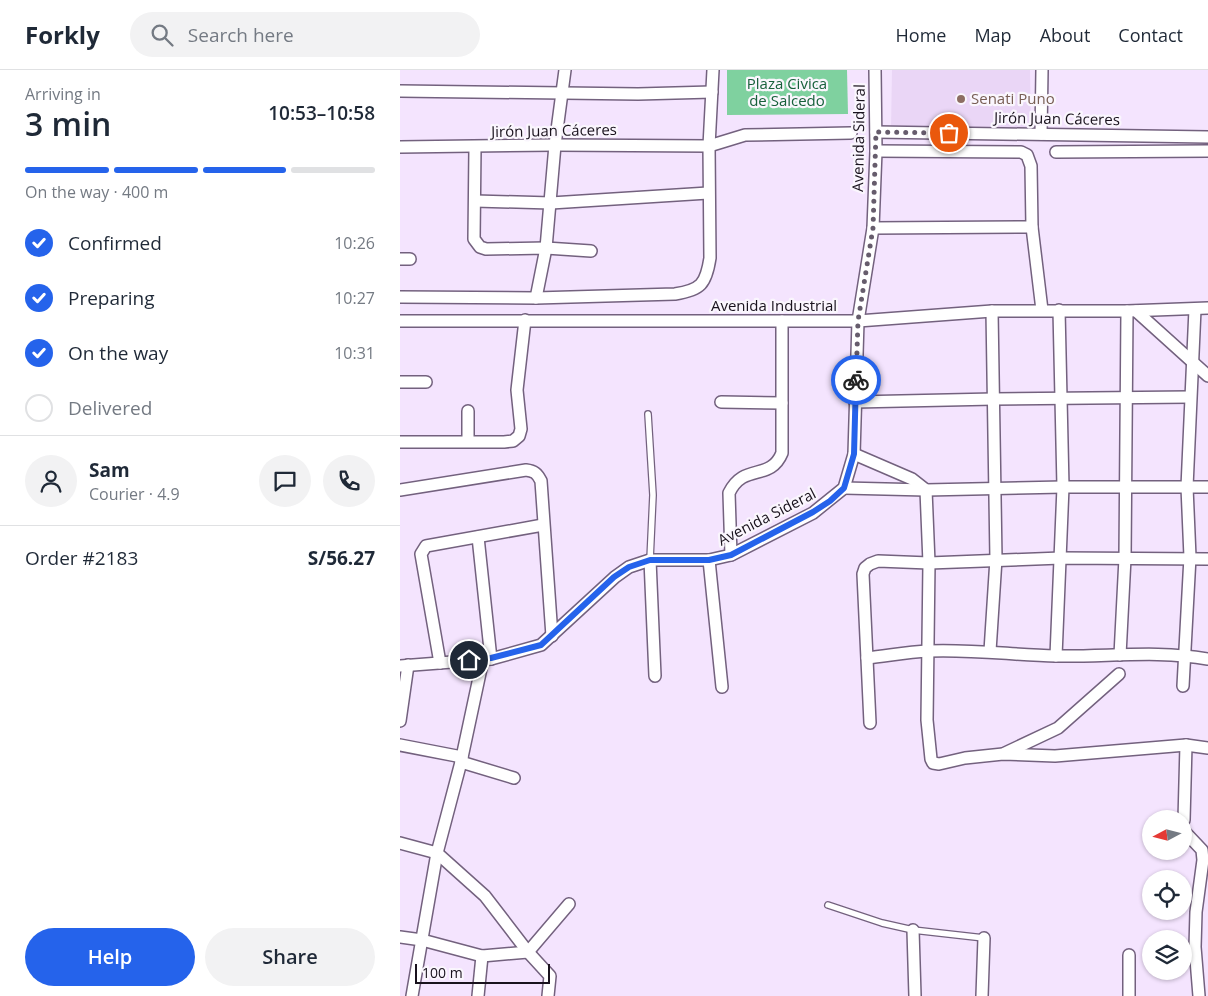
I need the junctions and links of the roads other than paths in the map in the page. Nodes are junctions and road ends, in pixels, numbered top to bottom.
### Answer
1 (565, 70) edge
2 (713, 70) edge
3 (875, 70) edge
4 (1042, 70) edge
5 (400, 91) edge
6 (712, 92) junction
7 (562, 93) junction
8 (876, 132) junction
9 (851, 133) dead end
10 (1041, 134) junction
11 (1208, 137) edge
12 (556, 144) junction
13 (709, 146) junction
14 (400, 147) edge
15 (474, 147) junction
16 (876, 151) junction
17 (1208, 151) edge
18 (1056, 152) dead end
19 (708, 193) junction
20 (475, 201) junction
21 (551, 203) junction
22 (1032, 227) junction
23 (873, 228) junction
24 (546, 248) junction
25 (590, 251) dead end
26 (400, 297) edge
27 (536, 298) junction
28 (1208, 308) edge
29 (1195, 309) junction
30 (1042, 310) junction
31 (1059, 310) junction
32 (992, 311) junction
33 (1132, 311) junction
34 (525, 320) junction
35 (400, 321) edge
36 (782, 321) junction
37 (858, 321) junction
38 (1192, 361) junction
39 (1208, 376) edge
40 (400, 382) edge
41 (426, 382) dead end
42 (1190, 397) junction
43 (994, 398) junction
44 (1061, 398) junction
45 (1125, 398) junction
46 (721, 402) dead end
47 (855, 402) junction
48 (782, 403) junction
49 (468, 410) dead end
50 (648, 414) dead end
51 (468, 441) junction
52 (400, 442) edge
53 (854, 454) junction
54 (1124, 486) junction
55 (1063, 487) junction
56 (1187, 487) junction
57 (1208, 487) edge
58 (844, 488) junction
59 (994, 488) junction
60 (400, 490) edge
61 (926, 490) junction
62 (543, 525) junction
63 (478, 537) junction
64 (731, 555) junction
65 (1190, 557) junction
66 (1060, 558) junction
67 (1124, 558) junction
68 (996, 559) junction
69 (1208, 559) edge
70 (650, 560) junction
71 (709, 560) junction
72 (929, 563) junction
73 (552, 636) junction
74 (927, 651) junction
75 (990, 652) junction
76 (1120, 655) junction
77 (1186, 655) junction
78 (1056, 656) junction
79 (867, 658) junction
80 (487, 659) junction
81 (1208, 659) edge
82 (440, 663) junction
83 (404, 665) edge
84 (1119, 674) dead end
85 (655, 676) dead end
86 (1183, 686) dead end
87 (722, 687) dead end
88 (400, 721) edge
89 (870, 723) dead end
90 (400, 745) edge
91 (1186, 745) junction
92 (1208, 748) edge
93 (1004, 754) junction
94 (462, 760) junction
95 (514, 778) dead end
96 (1184, 810) edge
97 (1192, 839) edge
98 (400, 843) edge
99 (437, 852) junction
100 (569, 904) dead end
101 (828, 905) dead end
102 (913, 930) junction
103 (400, 938) edge
104 (984, 938) joint
105 (422, 940) junction
106 (528, 952) junction
107 (1129, 955) dead end
108 (482, 956) junction
109 (412, 996) edge
110 (478, 996) edge
111 (548, 996) edge
112 (915, 996) edge
113 (982, 996) edge
114 (1129, 996) edge
115 (1200, 996) edge

1 - 7 street
2 - 6 street
3 - 8 street, Avenida Sideral
4 - 10 street
5 - 7 street
6 - 7 street
6 - 13 street
7 - 12 street
8 - 10 street, Jirón Juan Cáceres
8 - 16 street, Avenida Sideral
9 - 13 street, Jirón Juan Cáceres
10 - 11 street, Jirón Juan Cáceres
12 - 13 street, Jirón Juan Cáceres
12 - 15 street, Jirón Juan Cáceres
12 - 21 street
13 - 19 street
14 - 15 street, Jirón Juan Cáceres
15 - 20 street
16 - 22 street
16 - 23 street, Avenida Sideral
17 - 18 street, Jirón Juan Cáceres
19 - 21 street
19 - 27 street, Avenida Industrial
20 - 21 street
20 - 24 street
21 - 24 street
22 - 23 street
22 - 30 street
23 - 37 street, Avenida Sideral
24 - 25 street
24 - 27 street
26 - 27 street, Avenida Industrial
28 - 29 street, Avenida Industrial
29 - 33 street, Avenida Industrial
29 - 38 street
30 - 31 street, Avenida Industrial
30 - 32 street, Avenida Industrial
31 - 33 street, Avenida Industrial
31 - 44 street
32 - 37 street, Avenida Industrial
32 - 43 street
33 - 38 street
33 - 45 street
34 - 35 street, Avenida Industrial
34 - 36 street, Avenida Industrial
34 - 51 street
36 - 37 street, Avenida Industrial
36 - 48 street
37 - 47 street, Avenida Sideral
38 - 39 street
38 - 42 street
40 - 41 street
42 - 45 street
42 - 56 street
43 - 44 street
43 - 47 street
43 - 59 street
44 - 45 street
44 - 55 street
45 - 54 street
46 - 48 street
47 - 53 street, Avenida Sideral
48 - 64 street
49 - 51 street
50 - 70 lane
51 - 52 street
53 - 58 street, Avenida Sideral
53 - 61 street
54 - 55 street
54 - 56 street
54 - 67 street
55 - 59 street
55 - 66 street
56 - 57 street
56 - 65 street
58 - 61 street
58 - 64 street, Avenida Sideral
59 - 61 street
59 - 68 street
60 - 62 street
61 - 72 street
62 - 63 street
62 - 73 street
63 - 80 street
63 - 82 street
64 - 71 street, Avenida Sideral
65 - 67 street
65 - 69 street
65 - 77 street
66 - 67 street
66 - 68 street
66 - 78 street
67 - 76 street
68 - 72 street
68 - 75 street
70 - 71 street, Avenida Sideral
70 - 73 street, Avenida Sideral
70 - 85 street
71 - 87 street
72 - 74 street
72 - 79 street
73 - 80 street, Avenida Sideral
74 - 75 street
74 - 79 street
74 - 93 street
75 - 78 street
76 - 77 street
76 - 78 street
77 - 81 street
77 - 86 street
79 - 89 street
80 - 82 street, Avenida Sideral
80 - 94 street
82 - 83 street, Avenida Sideral
83 - 88 street
84 - 93 street
90 - 94 street
91 - 92 street
91 - 93 street
91 - 96 street
94 - 95 street
94 - 99 street
97 - 115 street
98 - 99 street
99 - 105 street
99 - 106 street
100 - 106 street
101 - 102 lane
102 - 104 lane
102 - 112 street
103 - 105 street
104 - 113 street
105 - 108 street
105 - 109 street
106 - 108 street
106 - 111 street
107 - 114 street
108 - 110 street

